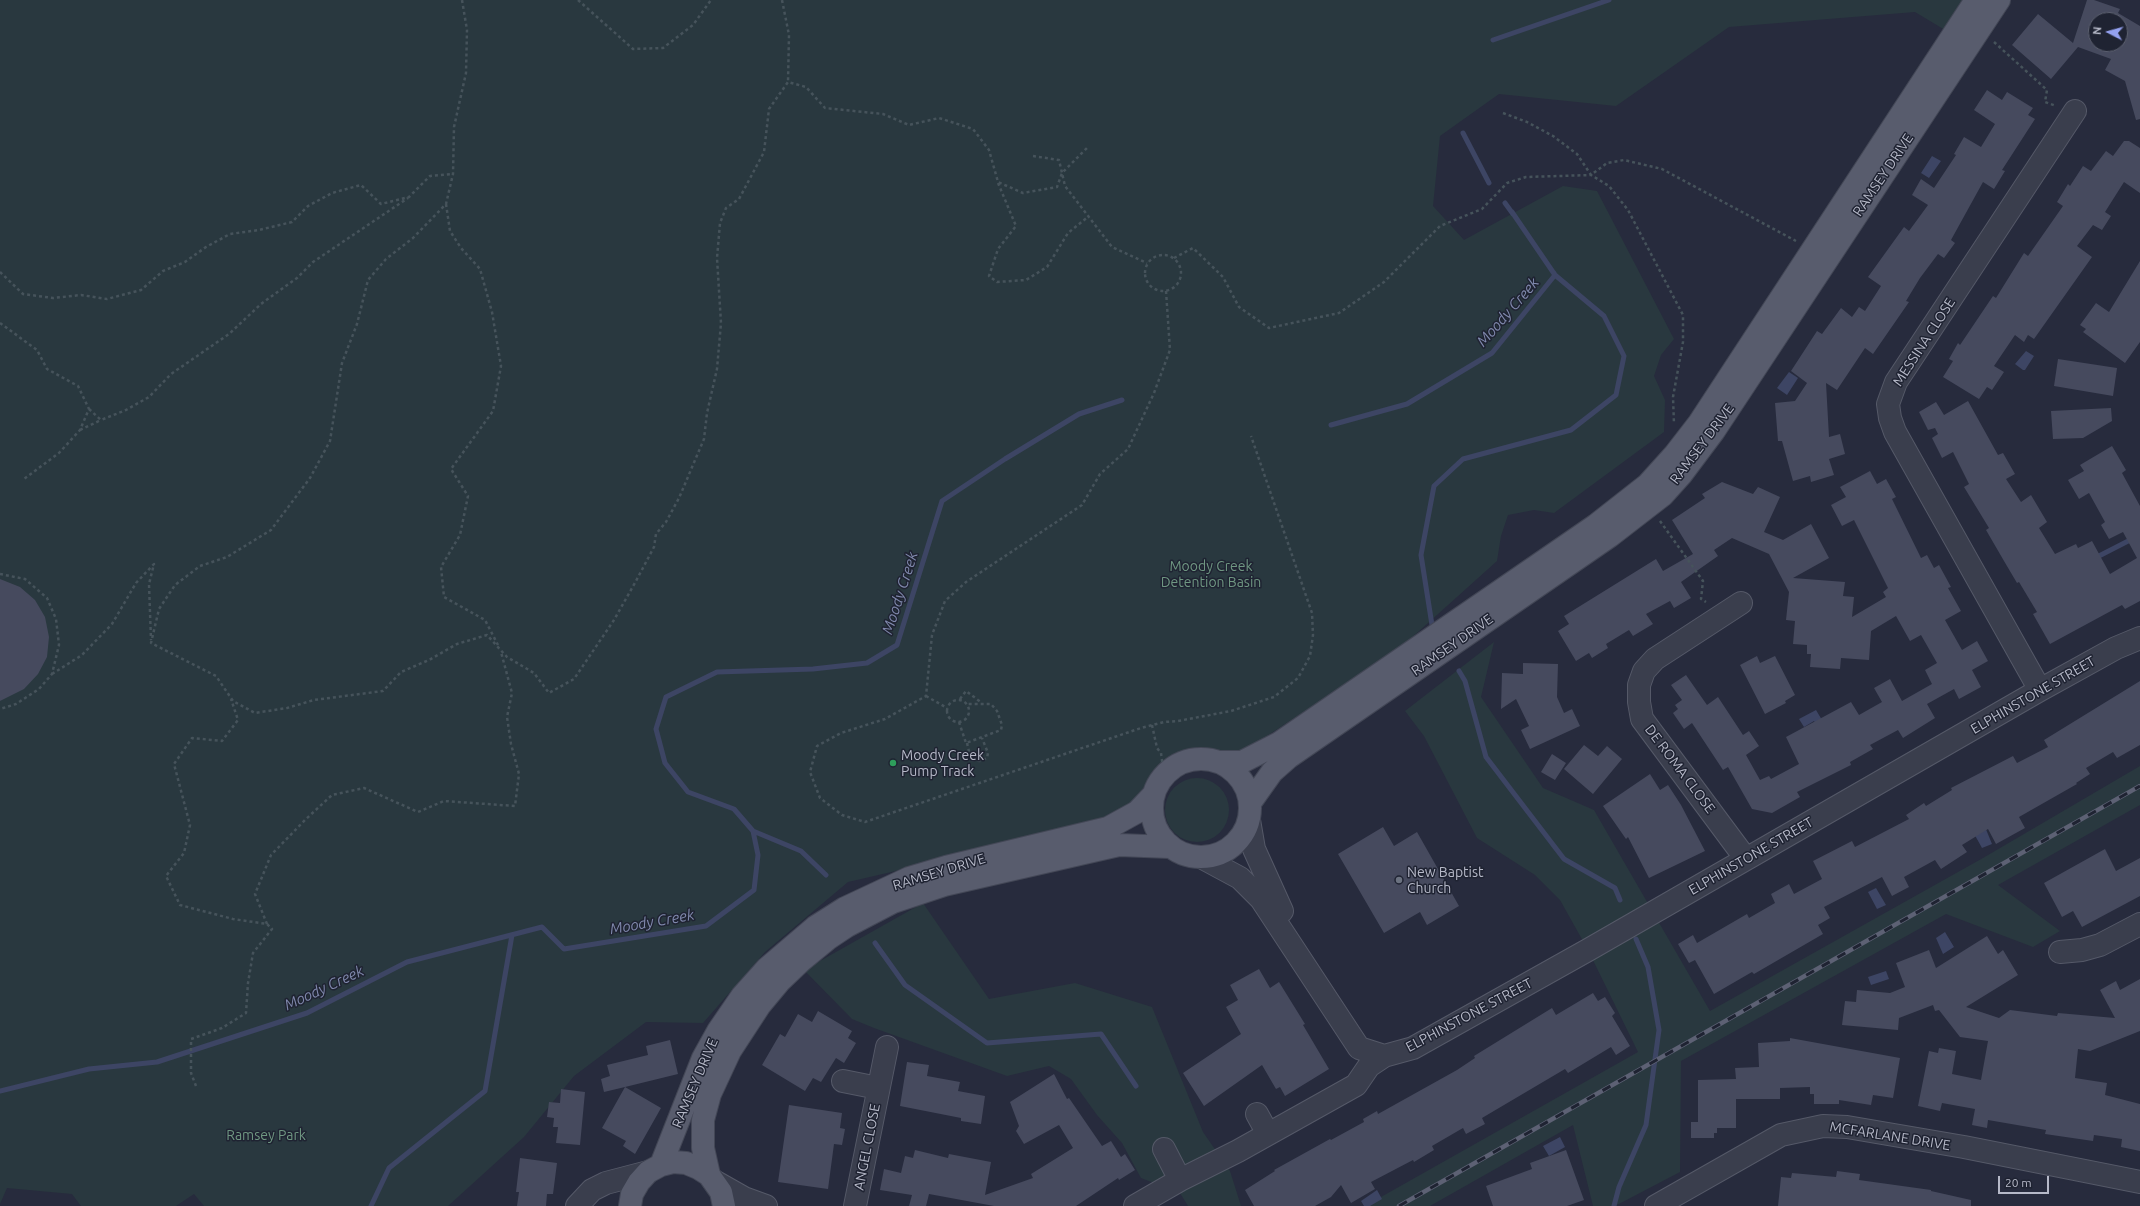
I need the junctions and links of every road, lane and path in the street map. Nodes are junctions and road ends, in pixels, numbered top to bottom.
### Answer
1 (462, 0) edge
2 (578, 0) edge
3 (711, 0) edge
4 (782, 0) edge
5 (1976, 0) edge
6 (1999, 0) edge
7 (1992, 41) dead end
8 (788, 82) junction
9 (2076, 111) joint
10 (1503, 113) dead end
11 (1088, 147) dead end
12 (1033, 156) dead end
13 (1062, 173) junction
14 (452, 174) junction
15 (1591, 175) junction
16 (998, 182) junction
17 (409, 197) junction
18 (446, 204) junction
19 (1090, 216) junction
20 (1812, 250) junction
21 (1174, 258) junction
22 (1147, 263) junction
23 (0, 272) edge
24 (1166, 291) junction
25 (0, 323) edge
26 (89, 409) junction
27 (101, 420) junction
28 (1674, 426) dead end
29 (80, 430) junction
30 (1251, 436) dead end
31 (24, 479) dead end
32 (1658, 517) dead end
33 (0, 574) edge
34 (1741, 603) dead end
35 (1721, 616) junction
36 (2140, 638) edge
37 (151, 643) junction
38 (500, 649) junction
39 (52, 674) junction
40 (2040, 690) junction
41 (926, 696) junction
42 (230, 697) junction
43 (959, 700) junction
44 (967, 704) junction
45 (983, 704) junction
46 (947, 708) junction
47 (0, 709) edge
48 (959, 722) junction
49 (1152, 725) junction
50 (982, 738) junction
51 (966, 743) junction
52 (1221, 762) junction
53 (1159, 785) junction
54 (1250, 812) junction
55 (1170, 847) junction
56 (1201, 858) junction
57 (1746, 859) junction
58 (267, 924) junction
59 (2140, 924) edge
60 (2060, 952) dead end
61 (1319, 988) junction
62 (886, 1046) dead end
63 (1359, 1048) junction
64 (1384, 1056) junction
65 (1363, 1075) junction
66 (843, 1081) dead end
67 (196, 1086) dead end
68 (878, 1088) junction
69 (1257, 1114) dead end
70 (1268, 1134) junction
71 (1164, 1149) dead end
72 (655, 1168) junction
73 (712, 1178) junction
74 (1180, 1180) junction
75 (2140, 1182) edge
76 (1686, 1198) edge
77 (577, 1206) edge
78 (630, 1206) edge
79 (724, 1206) edge
80 (766, 1206) edge
81 (856, 1206) edge
82 (1135, 1206) edge
83 (1656, 1206) edge

1 - 14 path
2 - 3 path
4 - 8 path
5 - 20 main road, RAMSEY DRIVE
6 - 54 main road, RAMSEY DRIVE
7 - 9 path
8 - 16 path
8 - 38 path
9 - 40 street, MESSINA CLOSE
10 - 15 path
11 - 13 path
12 - 13 path
13 - 16 path
13 - 19 path
14 - 17 path
14 - 18 path
15 - 20 path
15 - 21 path
15 - 28 path
16 - 19 path
17 - 23 path
17 - 27 path
18 - 37 path
18 - 38 path
19 - 22 path
20 - 52 main road, RAMSEY DRIVE
21 - 22 path
21 - 24 path
22 - 24 path
24 - 41 path
25 - 26 path
26 - 27 path
26 - 29 path
27 - 29 path
29 - 31 path
30 - 49 path
32 - 35 path
33 - 39 path
34 - 35 street, DE ROMA CLOSE
35 - 57 street, DE ROMA CLOSE
36 - 40 street, ELPHINSTONE STREET
37 - 39 path
37 - 42 path
38 - 42 path
38 - 58 path
39 - 47 path
40 - 57 street, ELPHINSTONE STREET
41 - 46 path
41 - 49 path
42 - 58 path
43 - 44 path
43 - 45 path
43 - 46 path
44 - 45 path
44 - 48 path
45 - 50 path
46 - 48 path
48 - 51 path
49 - 53 path
50 - 51 path
50 - 51 path
52 - 53 main road
52 - 54 main road
53 - 55 main road
53 - 72 main road, RAMSEY DRIVE
54 - 56 main road
54 - 61 street
55 - 56 main road
55 - 73 main road, RAMSEY DRIVE
56 - 61 street
57 - 64 street, ELPHINSTONE STREET
58 - 67 path
59 - 60 street
61 - 63 street
62 - 68 street, ANGEL CLOSE
63 - 64 street
63 - 65 street
64 - 65 street
65 - 70 street
66 - 68 street, ANGEL CLOSE
68 - 81 street, ANGEL CLOSE
69 - 70 street
70 - 74 street
71 - 74 street
72 - 73 main road
72 - 77 street
72 - 78 main road, RAMSEY DRIVE
73 - 79 main road, RAMSEY DRIVE
73 - 80 street
74 - 82 street
75 - 76 street, MCFARLANE DRIVE
76 - 83 street, MCFARLANE DRIVE

